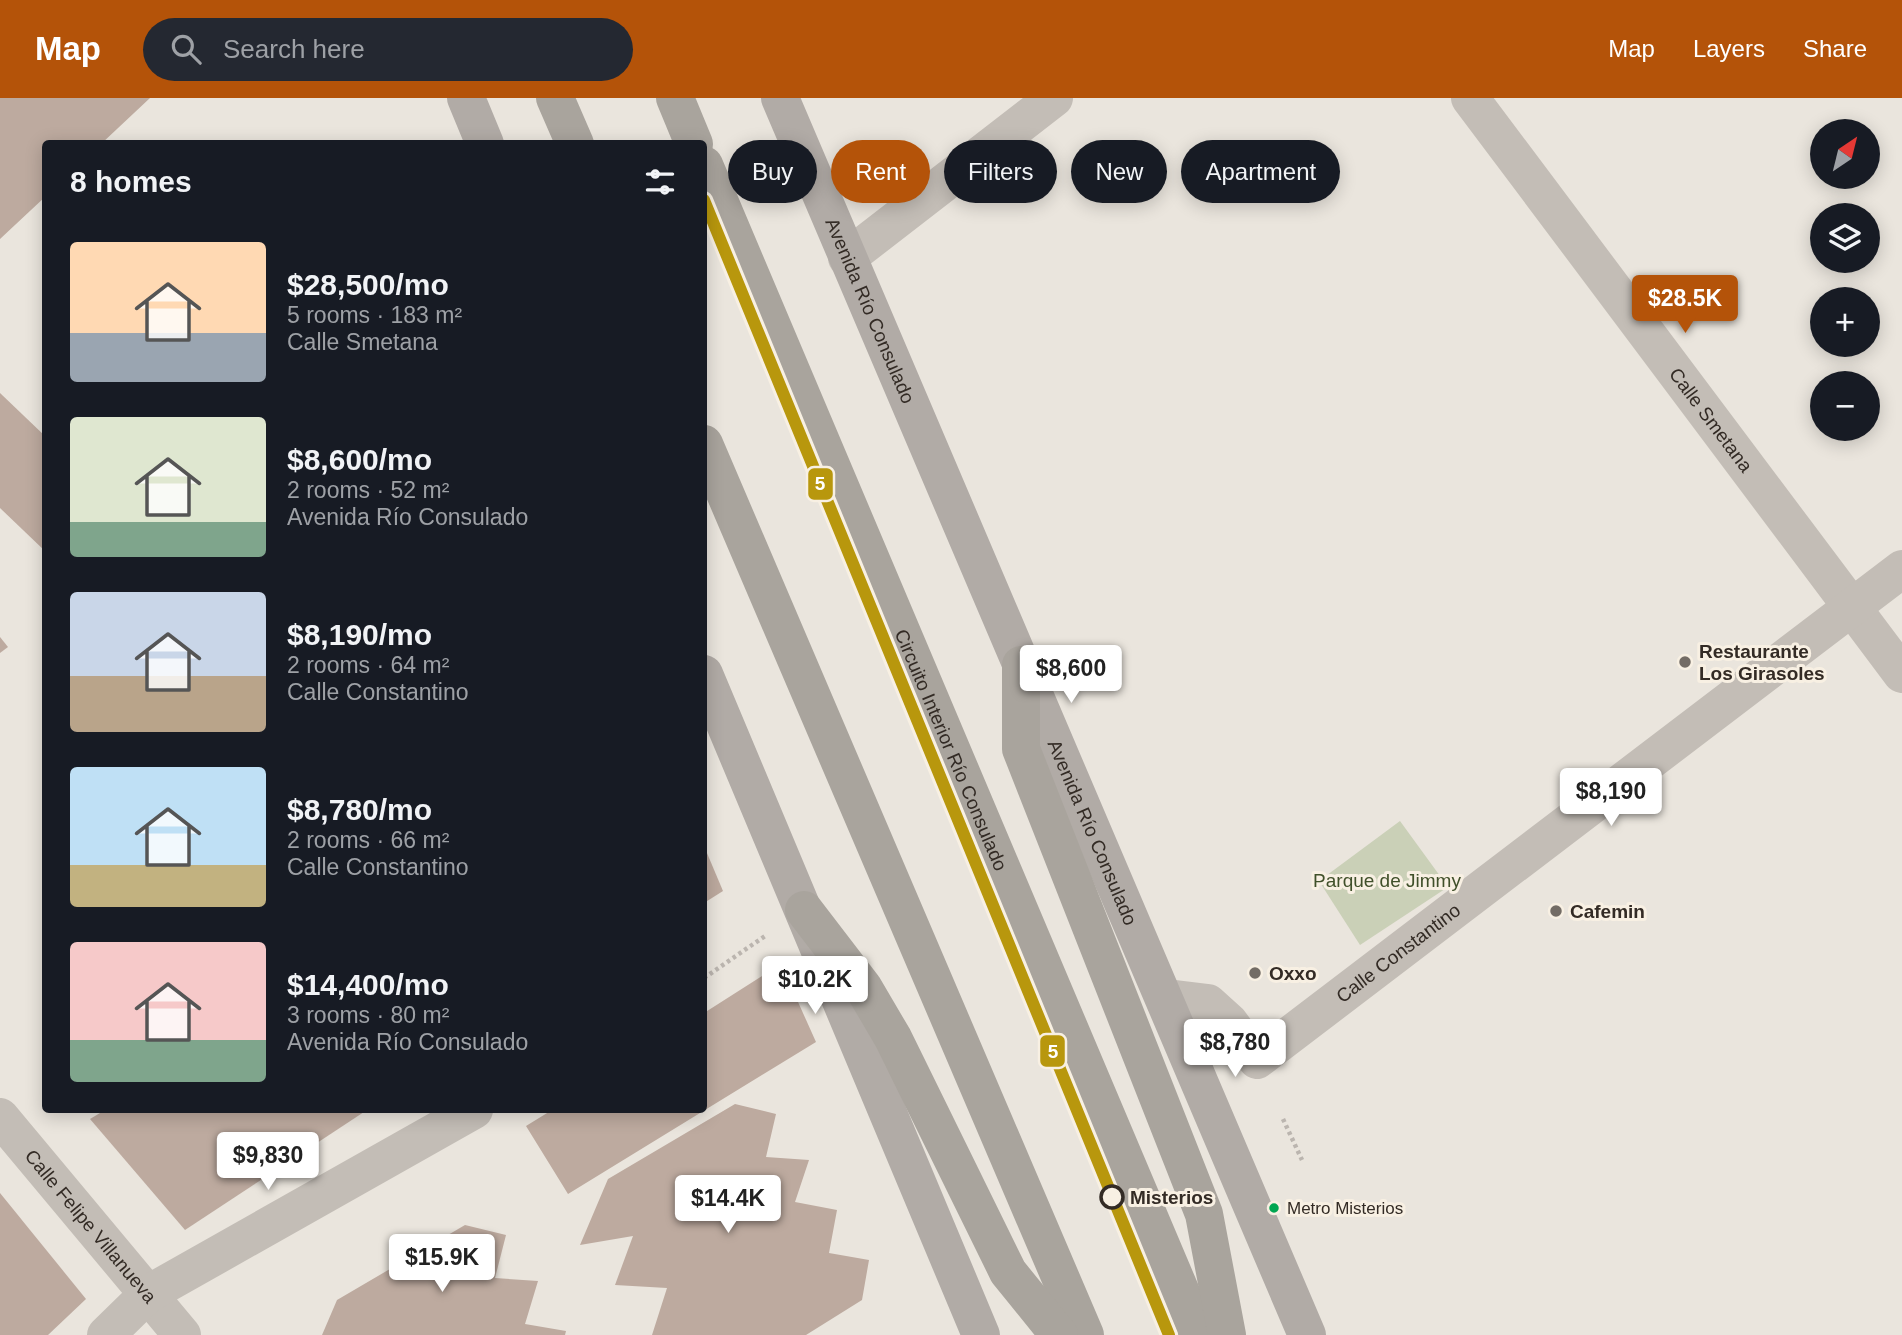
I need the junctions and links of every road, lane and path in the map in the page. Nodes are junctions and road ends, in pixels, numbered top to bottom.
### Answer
1 (466, 98) edge
2 (555, 98) edge
3 (675, 98) edge
4 (780, 98) edge
5 (1054, 98) edge
6 (1471, 98) edge
7 (483, 140) edge
8 (573, 140) edge
9 (692, 140) edge
10 (707, 173) edge
11 (846, 258) junction
12 (707, 451) edge
13 (1902, 569) edge
14 (1852, 607) junction
15 (1021, 665) junction
16 (1902, 674) edge
17 (707, 681) edge
18 (804, 910) junction
19 (707, 976) edge
20 (1166, 1003) junction
21 (469, 1113) edge
22 (0, 1117) edge
23 (1283, 1119) dead end
24 (1302, 1160) dead end
25 (148, 1294) junction
26 (106, 1335) edge
27 (182, 1335) edge
28 (981, 1335) edge
29 (1059, 1335) edge
30 (1085, 1335) edge
31 (1199, 1335) edge
32 (1227, 1335) edge
33 (1307, 1335) edge

1 - 7 main road
2 - 8 highway
3 - 9 highway
4 - 11 main road, Avenida Río Consulado
5 - 11 street
6 - 14 street, Calle Smetana
10 - 31 highway, Circuito Interior Río Consulado
11 - 15 main road, Avenida Río Consulado
12 - 30 highway
13 - 14 street, Calle Constantino
14 - 16 street, Calle Smetana
14 - 20 street, Calle Constantino
15 - 20 main road, Avenida Río Consulado
15 - 32 highway
17 - 18 main road
18 - 19 path
18 - 28 main road
18 - 29 highway
20 - 33 main road, Avenida Río Consulado
21 - 25 street
22 - 25 street, Calle Felipe Villanueva
23 - 24 path
25 - 26 street
25 - 27 street, Calle Felipe Villanueva

